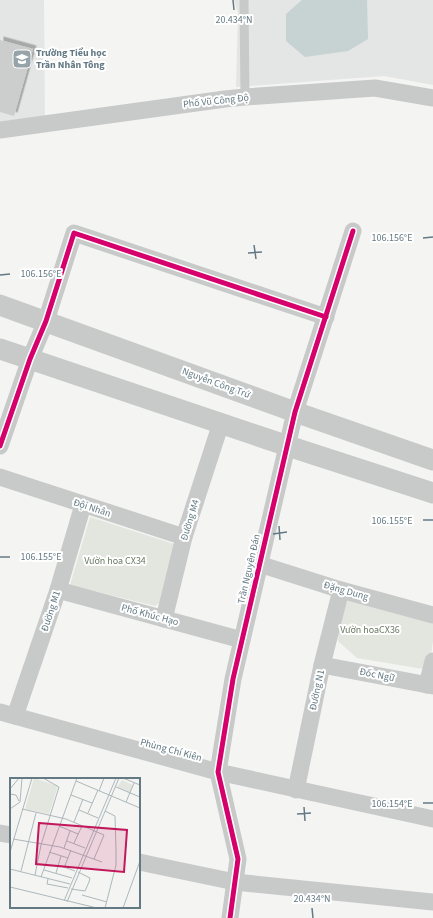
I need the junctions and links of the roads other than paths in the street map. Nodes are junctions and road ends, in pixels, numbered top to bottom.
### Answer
1 (244, 0) edge
2 (245, 98) junction
3 (433, 98) edge
4 (0, 130) edge
5 (353, 231) dead end
6 (0, 305) edge
7 (326, 317) junction
8 (46, 321) junction
9 (0, 348) edge
10 (30, 359) junction
11 (295, 412) junction
12 (221, 423) junction
13 (0, 446) edge
14 (288, 446) junction
15 (433, 460) edge
16 (0, 477) edge
17 (433, 493) edge
18 (83, 505) junction
19 (184, 537) junction
20 (260, 564) junction
21 (58, 590) junction
22 (341, 590) junction
23 (433, 615) edge
24 (164, 619) junction
25 (242, 640) junction
26 (433, 661) edge
27 (322, 664) junction
28 (430, 686) edge
29 (8, 714) edge
30 (218, 772) junction
31 (296, 790) junction
32 (433, 819) edge
33 (0, 833) edge
34 (10, 835) edge
35 (140, 862) edge
36 (235, 882) junction
37 (433, 902) edge
38 (230, 918) edge

1 - 2 lane
2 - 3 street, Phố Vũ Công Độ
2 - 4 street, Phố Vũ Công Độ
5 - 7 street, Trần Nguyên Đán
6 - 8 street, Nguyễn Công Trứ
7 - 8 street
7 - 11 street, Trần Nguyên Đán
8 - 10 street
8 - 11 street, Nguyễn Công Trứ
9 - 10 street
10 - 12 street
10 - 13 street
11 - 14 street, Trần Nguyên Đán
11 - 15 street, Nguyễn Công Trứ
12 - 14 street
12 - 19 street, Đường M4
14 - 17 street
14 - 20 street, Trần Nguyên Đán
16 - 18 street, Đội Nhân
18 - 19 street, Đội Nhân
18 - 21 street, Đường M1
19 - 24 street, Đường M4
20 - 22 street, Đặng Dung
20 - 25 street, Trần Nguyên Đán
21 - 24 street, Phố Khúc Hạo
21 - 29 street, Đường M1
22 - 23 street, Đặng Dung
22 - 27 street, Đường N1
24 - 25 street, Phố Khúc Hạo
25 - 30 street, Trần Nguyên Đán
26 - 28 street
27 - 28 street, Đốc Ngữ
27 - 31 street, Đường N1
29 - 30 street, Phùng Chí Kiên
30 - 31 street, Phùng Chí Kiên
30 - 36 street, Trần Nguyên Đán
31 - 32 street, Phùng Chí Kiên
33 - 34 street
35 - 36 street
36 - 37 street
36 - 38 street, Trần Nguyên Đán

